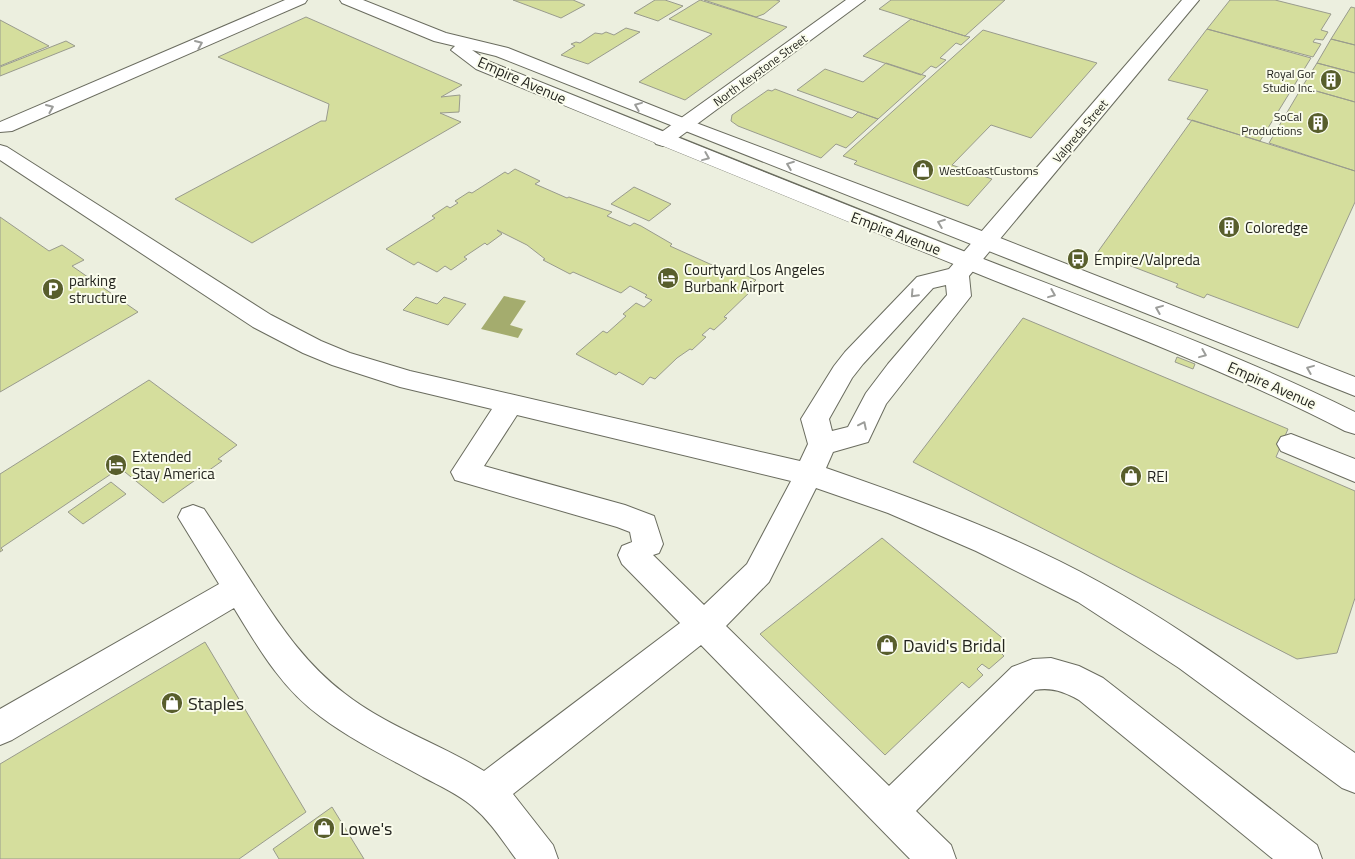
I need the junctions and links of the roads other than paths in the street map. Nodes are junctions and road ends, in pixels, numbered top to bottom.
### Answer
1 (264, 0) edge
2 (299, 0) edge
3 (348, 0) edge
4 (857, 0) edge
5 (1190, 0) edge
6 (440, 37) junction
7 (684, 125) junction
8 (2, 130) edge
9 (664, 140) junction
10 (987, 241) junction
11 (963, 268) junction
12 (1355, 387) edge
13 (510, 404) junction
14 (1355, 424) edge
15 (822, 444) junction
16 (1291, 444) dead end
17 (1355, 471) edge
18 (809, 474) junction
19 (193, 517) dead end
20 (239, 589) junction
21 (703, 624) junction
22 (0, 728) edge
23 (1355, 775) edge
24 (485, 794) junction
25 (890, 811) junction
26 (539, 859) edge
27 (937, 859) edge
28 (1302, 859) edge

1 - 8 main road
8 -> 2 main road
3 - 6 main road, Empire Avenue
4 - 7 main road, North Keystone Street
5 - 10 main road, Valpreda Street
7 -> 6 main road, Empire Avenue
6 - 9 main road, Empire Avenue
7 - 9 main road, North Keystone Street
10 -> 7 main road, Empire Avenue
8 - 13 main road
9 -> 11 main road, Empire Avenue
10 - 11 main road, Valpreda Street
12 -> 10 main road, Empire Avenue
11 -> 14 main road, Empire Avenue
15 -> 11 main road
11 -> 15 main road
13 - 18 main road
13 - 21 main road
15 - 18 main road
16 - 17 main road
18 - 21 main road
18 - 23 main road
19 - 20 main road
20 - 22 main road
20 - 24 main road
21 - 24 main road
21 - 25 main road
24 - 26 main road
25 - 27 main road
25 - 28 main road

